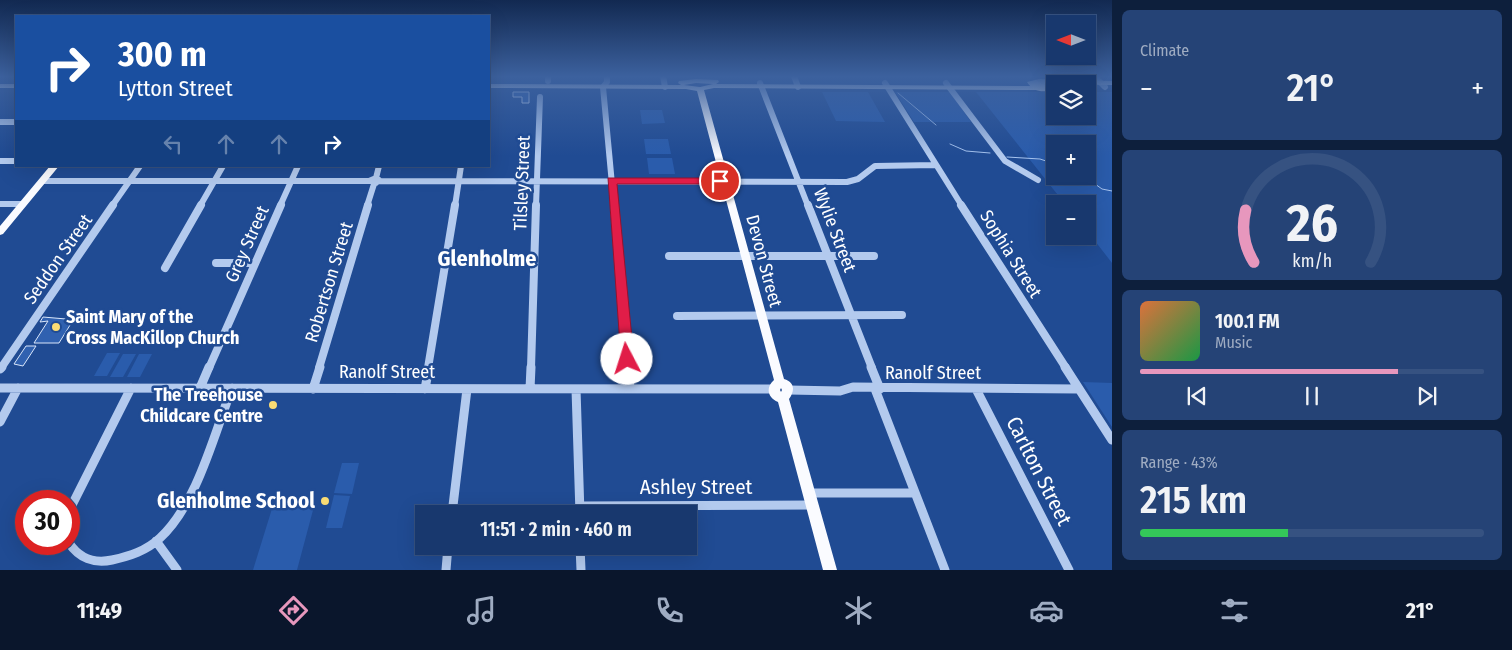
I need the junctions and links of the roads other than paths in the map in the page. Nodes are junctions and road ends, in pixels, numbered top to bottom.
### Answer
1 (540, 103) edge
2 (607, 103) edge
3 (703, 103) edge
4 (768, 103) edge
5 (897, 103) edge
6 (961, 103) edge
7 (0, 122) edge
8 (15, 122) edge
9 (0, 160) edge
10 (15, 161) edge
11 (935, 165) junction
12 (54, 167) edge
13 (139, 167) edge
14 (222, 167) edge
15 (298, 167) edge
16 (379, 167) edge
17 (461, 167) edge
18 (43, 180) junction
19 (1038, 180) dead end
20 (130, 181) junction
21 (215, 181) junction
22 (291, 181) junction
23 (375, 181) junction
24 (458, 181) junction
25 (537, 181) junction
26 (612, 181) junction
27 (724, 181) junction
28 (799, 181) junction
29 (0, 204) edge
30 (23, 204) junction
31 (0, 232) edge
32 (669, 256) dead end
33 (744, 256) junction
34 (828, 256) junction
35 (874, 256) dead end
36 (216, 264) dead end
37 (254, 264) junction
38 (165, 268) dead end
39 (760, 315) junction
40 (851, 315) junction
41 (902, 315) dead end
42 (677, 316) dead end
43 (0, 369) edge
44 (0, 388) edge
45 (18, 388) junction
46 (132, 388) junction
47 (200, 388) junction
48 (232, 388) junction
49 (313, 388) junction
50 (425, 389) junction
51 (467, 389) junction
52 (530, 389) junction
53 (576, 389) junction
54 (630, 389) junction
55 (877, 389) junction
56 (976, 389) junction
57 (1078, 389) junction
58 (781, 390) junction
59 (1, 419) edge
60 (1112, 440) edge
61 (80, 490) edge
62 (915, 493) junction
63 (811, 499) junction
64 (453, 505) edge
65 (580, 505) edge
66 (685, 505) edge
67 (156, 541) junction
68 (79, 555) edge
69 (447, 555) edge
70 (580, 555) edge
71 (101, 566) edge
72 (177, 570) edge
73 (446, 570) edge
74 (581, 570) edge
75 (830, 570) edge
76 (945, 570) edge
77 (1069, 570) edge

1 - 25 street, Tilsley Street
2 - 26 street
3 - 27 main road, Devon Street
4 - 28 street, Wylie Street
5 - 11 street, Sophia Street
6 - 19 street
7 - 8 street
9 - 10 street
11 - 28 street
11 - 57 street, Sophia Street
12 - 18 main road
13 - 20 street, Seddon Street
14 - 21 street
15 - 22 street, Grey Street
16 - 23 street, Robertson Street
17 - 24 street
18 - 20 street
18 - 30 main road
20 - 21 street
20 - 43 street, Seddon Street
21 - 22 street
21 - 38 street
22 - 23 street
22 - 37 street, Grey Street
23 - 24 street
23 - 49 street, Robertson Street
24 - 25 street
24 - 50 street
25 - 26 street
25 - 52 street, Tilsley Street
26 - 27 street
26 - 54 street
27 - 28 street
27 - 33 main road, Devon Street
28 - 34 street, Wylie Street
29 - 30 street
30 - 31 main road
32 - 33 street
33 - 34 street
33 - 39 main road, Devon Street
34 - 35 street
34 - 40 street, Wylie Street
36 - 37 street
37 - 47 street, Grey Street
39 - 40 street
39 - 42 street
39 - 58 main road, Devon Street
40 - 41 street
40 - 55 street, Wylie Street
44 - 45 street, Ranolf Street
45 - 46 street, Ranolf Street
45 - 59 street
46 - 47 street, Ranolf Street
46 - 61 street
47 - 48 street, Ranolf Street
48 - 49 street, Ranolf Street
48 - 67 street
49 - 50 street, Ranolf Street
50 - 51 street, Ranolf Street
51 - 52 street, Ranolf Street
51 - 64 street
52 - 53 street, Ranolf Street
53 - 54 street, Ranolf Street
53 - 65 street
54 - 58 street, Ranolf Street
55 - 56 street, Ranolf Street
55 - 58 street, Ranolf Street
55 - 62 street, Wylie Street
56 - 57 street, Ranolf Street
56 - 77 street, Carlton Street
57 - 60 street, Sophia Street
58 - 63 main road, Devon Street
62 - 63 street, Ashley Street
62 - 76 street, Wylie Street
63 - 66 street, Ashley Street
63 - 75 main road, Devon Street
67 - 71 street
67 - 72 street
68 - 71 street
69 - 73 street
70 - 74 street

